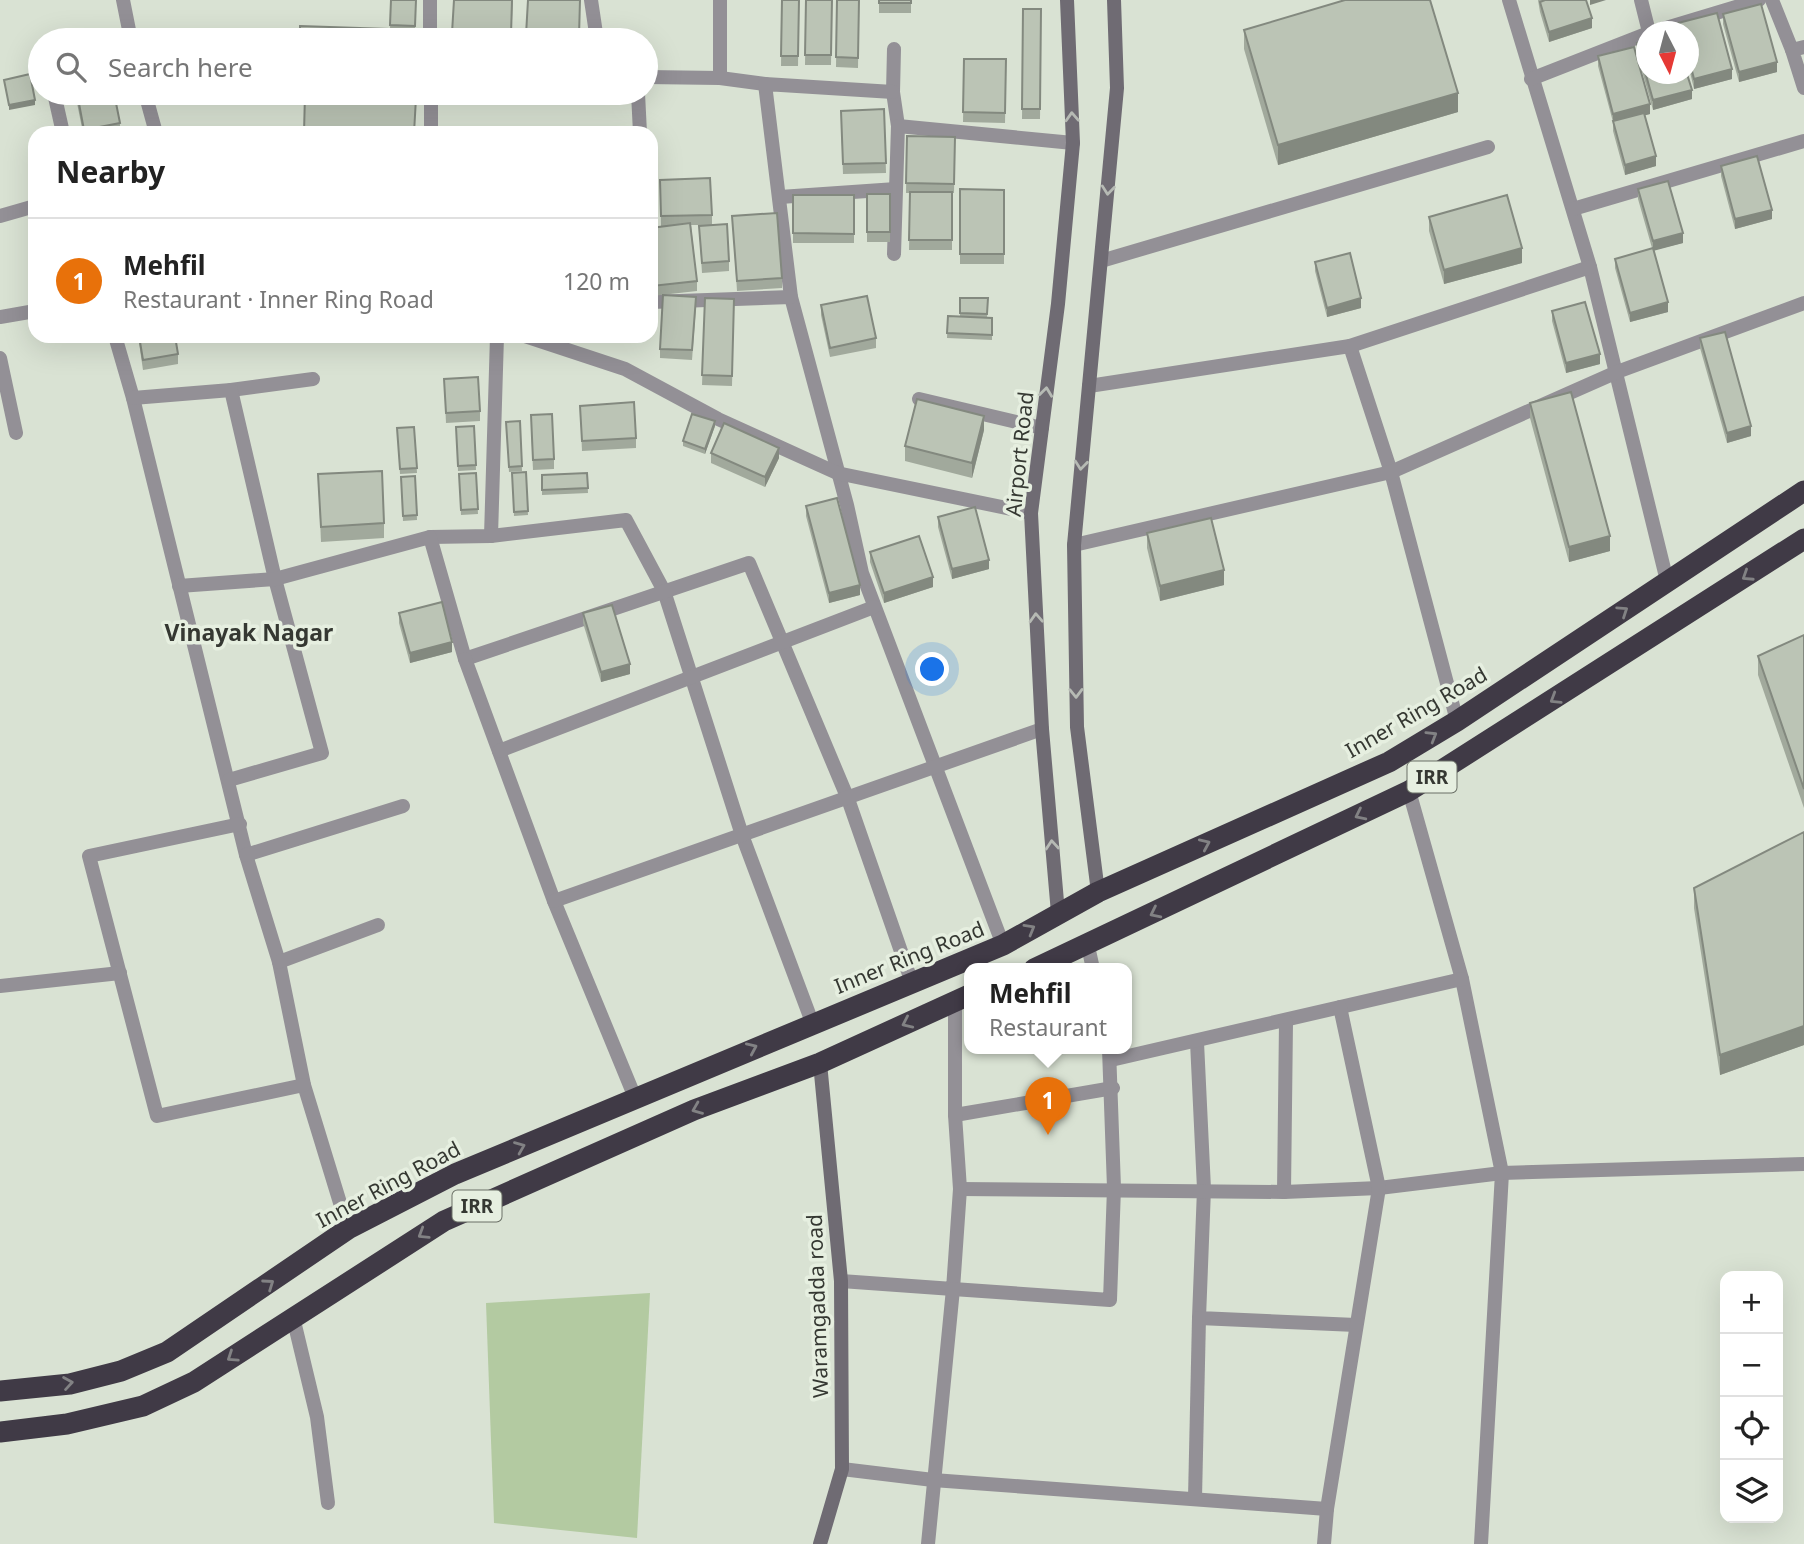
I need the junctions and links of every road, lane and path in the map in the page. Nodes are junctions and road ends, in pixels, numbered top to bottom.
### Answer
1 (123, 0) edge
2 (430, 0) edge
3 (591, 0) edge
4 (720, 0) edge
5 (1067, 0) edge
6 (1114, 0) edge
7 (1509, 0) edge
8 (1641, 0) edge
9 (1759, 0) edge
10 (1772, 0) edge
11 (1647, 21) edge
12 (1687, 21) edge
13 (129, 28) edge
14 (430, 28) edge
15 (595, 28) edge
16 (1636, 38) edge
17 (1798, 48) edge
18 (894, 49) dead end
19 (658, 77) edge
20 (720, 78) junction
21 (1531, 79) junction
22 (765, 84) junction
23 (1804, 88) edge
24 (893, 92) junction
25 (57, 105) edge
26 (148, 105) edge
27 (431, 105) edge
28 (639, 105) edge
29 (61, 126) edge
30 (154, 126) edge
31 (431, 126) edge
32 (640, 126) edge
33 (898, 126) junction
34 (1804, 141) edge
35 (1073, 143) junction
36 (1488, 147) dead end
37 (896, 189) junction
38 (780, 197) junction
39 (28, 208) edge
40 (1573, 209) junction
41 (0, 216) edge
42 (894, 254) dead end
43 (1101, 261) junction
44 (1590, 267) junction
45 (790, 297) junction
46 (658, 302) edge
47 (1804, 303) edge
48 (28, 312) edge
49 (0, 317) edge
50 (117, 343) edge
51 (497, 343) edge
52 (546, 343) edge
53 (1350, 346) junction
54 (0, 358) edge
55 (1618, 372) junction
56 (313, 379) dead end
57 (1089, 386) junction
58 (231, 390) junction
59 (133, 398) junction
60 (919, 399) edge
61 (1042, 428) junction
62 (16, 433) dead end
63 (1391, 472) junction
64 (837, 473) junction
65 (1804, 491) edge
66 (1031, 513) junction
67 (491, 536) junction
68 (430, 537) junction
69 (1804, 539) edge
70 (1074, 545) junction
71 (275, 579) junction
72 (1667, 581) junction
73 (179, 586) junction
74 (664, 592) junction
75 (874, 607) junction
76 (783, 642) junction
77 (465, 659) junction
78 (691, 678) junction
79 (1457, 721) junction
80 (1042, 729) junction
81 (499, 751) junction
82 (936, 768) junction
83 (229, 780) junction
84 (1409, 791) junction
85 (848, 799) junction
86 (402, 806) dead end
87 (240, 824) junction
88 (742, 835) junction
89 (246, 855) junction
90 (1098, 892) junction
91 (554, 901) junction
92 (1058, 913) junction
93 (378, 925) dead end
94 (1003, 945) junction
95 (1088, 946) junction
96 (279, 962) junction
97 (1048, 963) edge
98 (1092, 963) edge
99 (120, 973) junction
100 (1462, 979) junction
101 (912, 983) junction
102 (0, 986) edge
103 (962, 998) edge
104 (1340, 1007) junction
105 (1286, 1022) junction
106 (812, 1023) junction
107 (1197, 1042) junction
108 (1132, 1051) edge
109 (1110, 1054) edge
110 (820, 1063) junction
111 (304, 1085) junction
112 (1112, 1088) junction
113 (636, 1100) junction
114 (955, 1115) junction
115 (478, 1164) junction
116 (1804, 1164) edge
117 (1502, 1173) junction
118 (1114, 1188) junction
119 (1379, 1188) junction
120 (960, 1189) junction
121 (1204, 1189) junction
122 (1284, 1192) junction
123 (492, 1200) junction
124 (348, 1229) junction
125 (841, 1281) junction
126 (953, 1289) junction
127 (293, 1317) junction
128 (1199, 1318) junction
129 (1356, 1325) junction
130 (0, 1391) edge
131 (0, 1432) edge
132 (842, 1469) junction
133 (933, 1480) junction
134 (1195, 1498) junction
135 (328, 1503) dead end
136 (1327, 1509) junction
137 (820, 1544) edge
138 (928, 1544) edge
139 (1324, 1544) edge
140 (1481, 1544) edge

1 - 13 street
2 - 14 street
3 - 15 street
4 - 20 street
35 -> 5 main road, Airport Road
6 -> 43 main road
7 - 21 street
8 - 11 street
9 - 12 street
10 - 17 street
16 - 21 street
17 - 23 street
18 - 24 street
19 - 20 street
20 - 22 street
21 - 40 street
22 - 24 street
22 - 38 street
24 - 33 street
25 - 29 street
26 - 30 street
27 - 31 street
28 - 32 street
33 - 35 street
33 - 37 street
34 - 40 street
61 -> 35 main road, Airport Road
36 - 43 street
37 - 38 street
37 - 42 street
38 - 45 street
39 - 41 street
40 - 44 street
43 - 57 main road
44 - 53 street
44 - 55 street
45 - 46 street
45 - 64 street
47 - 55 street
48 - 49 street
50 - 59 street
51 - 67 street
52 - 64 street
53 - 57 street
53 - 63 street
54 - 62 street
55 - 63 street
55 - 72 street
56 - 58 street
57 -> 70 main road
58 - 59 street
58 - 71 street
59 - 73 street
60 - 61 street
61 - 66 main road, Airport Road
63 - 70 street
63 - 79 street
64 - 66 street
64 - 75 street
65 - 72 highway, Inner Ring Road / IRR
80 -> 66 main road, Airport Road
67 - 68 street
67 - 74 street
68 - 71 street
68 - 77 street
69 -> 84 highway, IRR
70 -> 90 main road
71 - 73 street
71 - 83 street
79 -> 72 highway, Inner Ring Road / IRR
73 - 83 street
74 - 76 street
74 - 77 street
74 - 78 street
75 - 76 street
75 - 82 street
76 - 78 street
76 - 85 street
77 - 81 street
78 - 81 street
78 - 88 street
90 -> 79 highway, Inner Ring Road / IRR
80 - 82 street
92 -> 80 main road, Airport Road
81 - 91 street
82 - 85 street
82 - 94 street
83 - 87 street
84 -> 95 highway, IRR
84 - 100 street
85 - 88 street
85 - 101 street
86 - 89 street
87 - 89 street
87 - 99 street
88 - 91 street
88 - 106 street
89 - 96 street
90 - 92 highway, Inner Ring Road / IRR
91 - 113 street
94 -> 92 highway, Inner Ring Road / IRR
93 - 96 street
94 - 101 highway, Inner Ring Road / IRR
95 - 97 highway, IRR
95 - 98 street
96 - 111 street
99 - 102 street
99 - 111 street
100 - 104 street
100 - 117 street
101 - 106 highway, Inner Ring Road / IRR
103 -> 110 highway, IRR
103 - 114 street
104 - 105 street
104 - 119 street
105 - 107 street
105 - 122 street
113 -> 106 highway, Inner Ring Road / IRR
107 - 108 street
107 - 121 street
109 - 112 street
110 -> 123 highway, IRR
110 - 125 main road, Waramgadda road
111 - 124 street
112 - 114 street
112 - 118 street
115 -> 113 highway, Inner Ring Road / IRR
114 - 120 street
115 - 123 highway
115 - 124 highway, Inner Ring Road / IRR
116 - 117 street
117 - 119 street
117 - 140 street
118 - 120 street
118 - 121 street
118 - 126 street
119 - 122 street
119 - 129 street
120 - 126 street
121 - 122 street
121 - 128 street
123 -> 127 highway, IRR
130 -> 124 highway, Inner Ring Road / IRR
125 - 126 street
125 - 132 main road, Waramgadda road
126 - 133 street
127 -> 131 highway, IRR
127 - 135 street
128 - 129 street
128 - 134 street
129 - 136 street
132 - 133 street
132 - 137 main road, Waramgadda road
133 - 134 street
133 - 138 street
134 - 136 street
136 - 139 street

